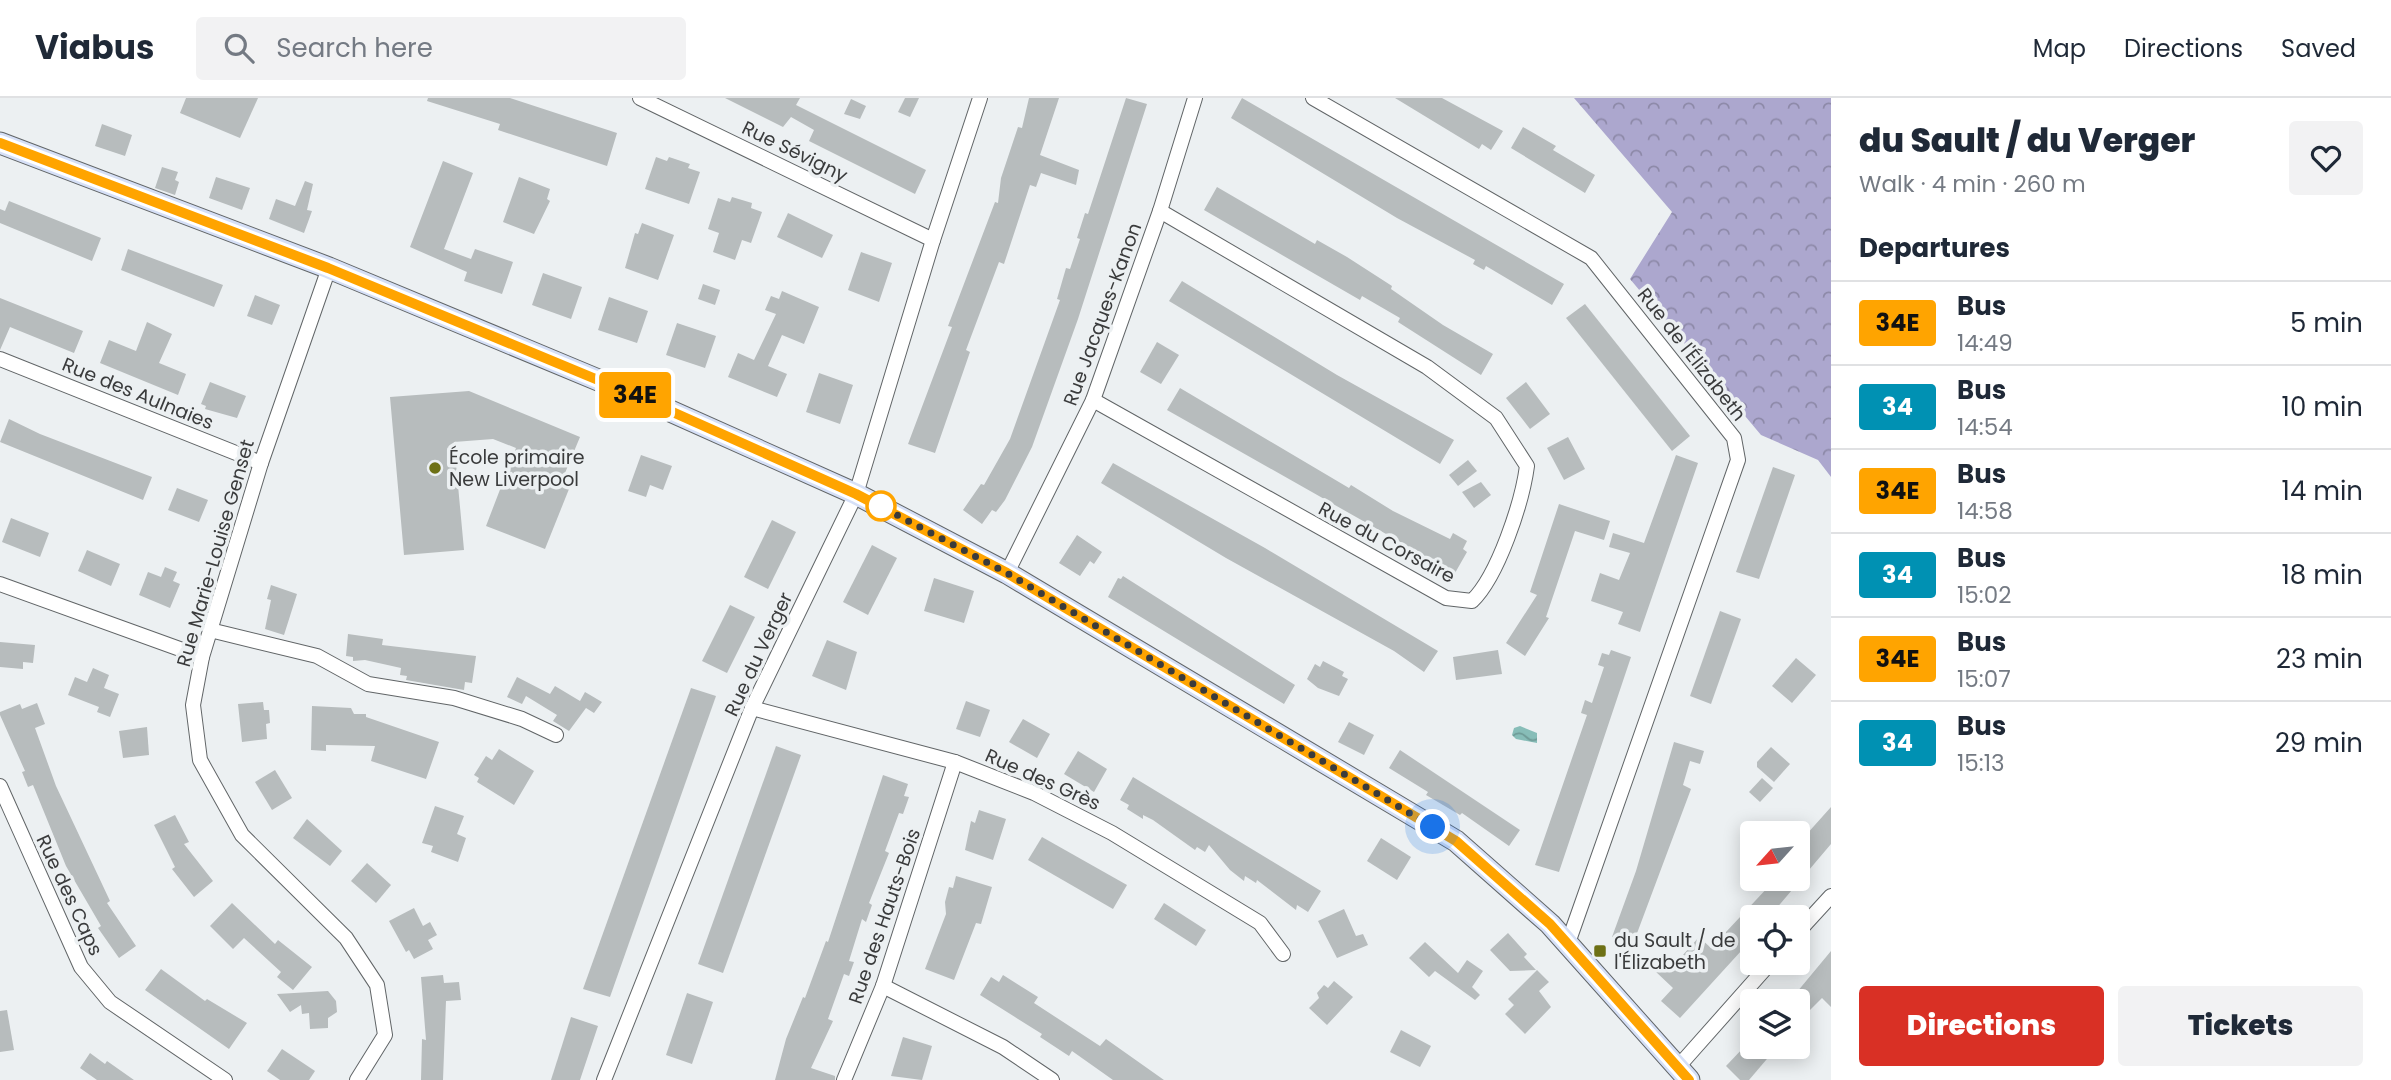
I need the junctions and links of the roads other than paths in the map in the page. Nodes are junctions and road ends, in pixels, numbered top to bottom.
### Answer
1 (640, 98) edge
2 (980, 98) edge
3 (1195, 98) edge
4 (1313, 98) edge
5 (0, 143) edge
6 (1160, 211) junction
7 (933, 240) junction
8 (328, 268) junction
9 (0, 359) edge
10 (1093, 400) junction
11 (261, 463) junction
12 (856, 494) junction
13 (1007, 573) junction
14 (0, 584) edge
15 (210, 630) junction
16 (202, 657) junction
17 (752, 708) junction
18 (556, 735) dead end
19 (956, 762) junction
20 (0, 786) edge
21 (1831, 896) edge
22 (1810, 919) edge
23 (1568, 943) junction
24 (1283, 954) dead end
25 (1761, 975) edge
26 (883, 986) junction
27 (1683, 1074) edge
28 (225, 1080) edge
29 (357, 1080) edge
30 (604, 1080) edge
31 (844, 1080) edge
32 (1052, 1080) edge

1 - 7 street, Rue Sévigny
2 - 7 street, Rue du Verger
3 - 6 street, Rue Jacques-Kanon
4 - 23 street, Rue de l'Élizabeth
5 - 8 street
6 - 10 street, Rue Jacques-Kanon
6 - 10 street, Rue du Corsaire
7 - 12 street, Rue du Verger
8 - 11 street, Rue Marie-Louise Genset
8 - 12 street
9 - 11 street, Rue des Aulnaies
10 - 13 street, Rue Jacques-Kanon
11 - 15 street, Rue Marie-Louise Genset
12 - 13 street
12 - 17 street, Rue du Verger
13 - 23 street
14 - 16 street
15 - 16 street, Rue Marie-Louise Genset
15 - 18 street
16 - 29 street, Rue Marie-Louise Genset
17 - 19 street, Rue des Grès
17 - 30 street, Rue du Verger
19 - 24 street, Rue des Grès
19 - 26 street, Rue des Hauts-Bois
20 - 28 street, Rue des Caps
21 - 22 street
23 - 27 street
25 - 27 street
26 - 31 street, Rue des Hauts-Bois
26 - 32 street

